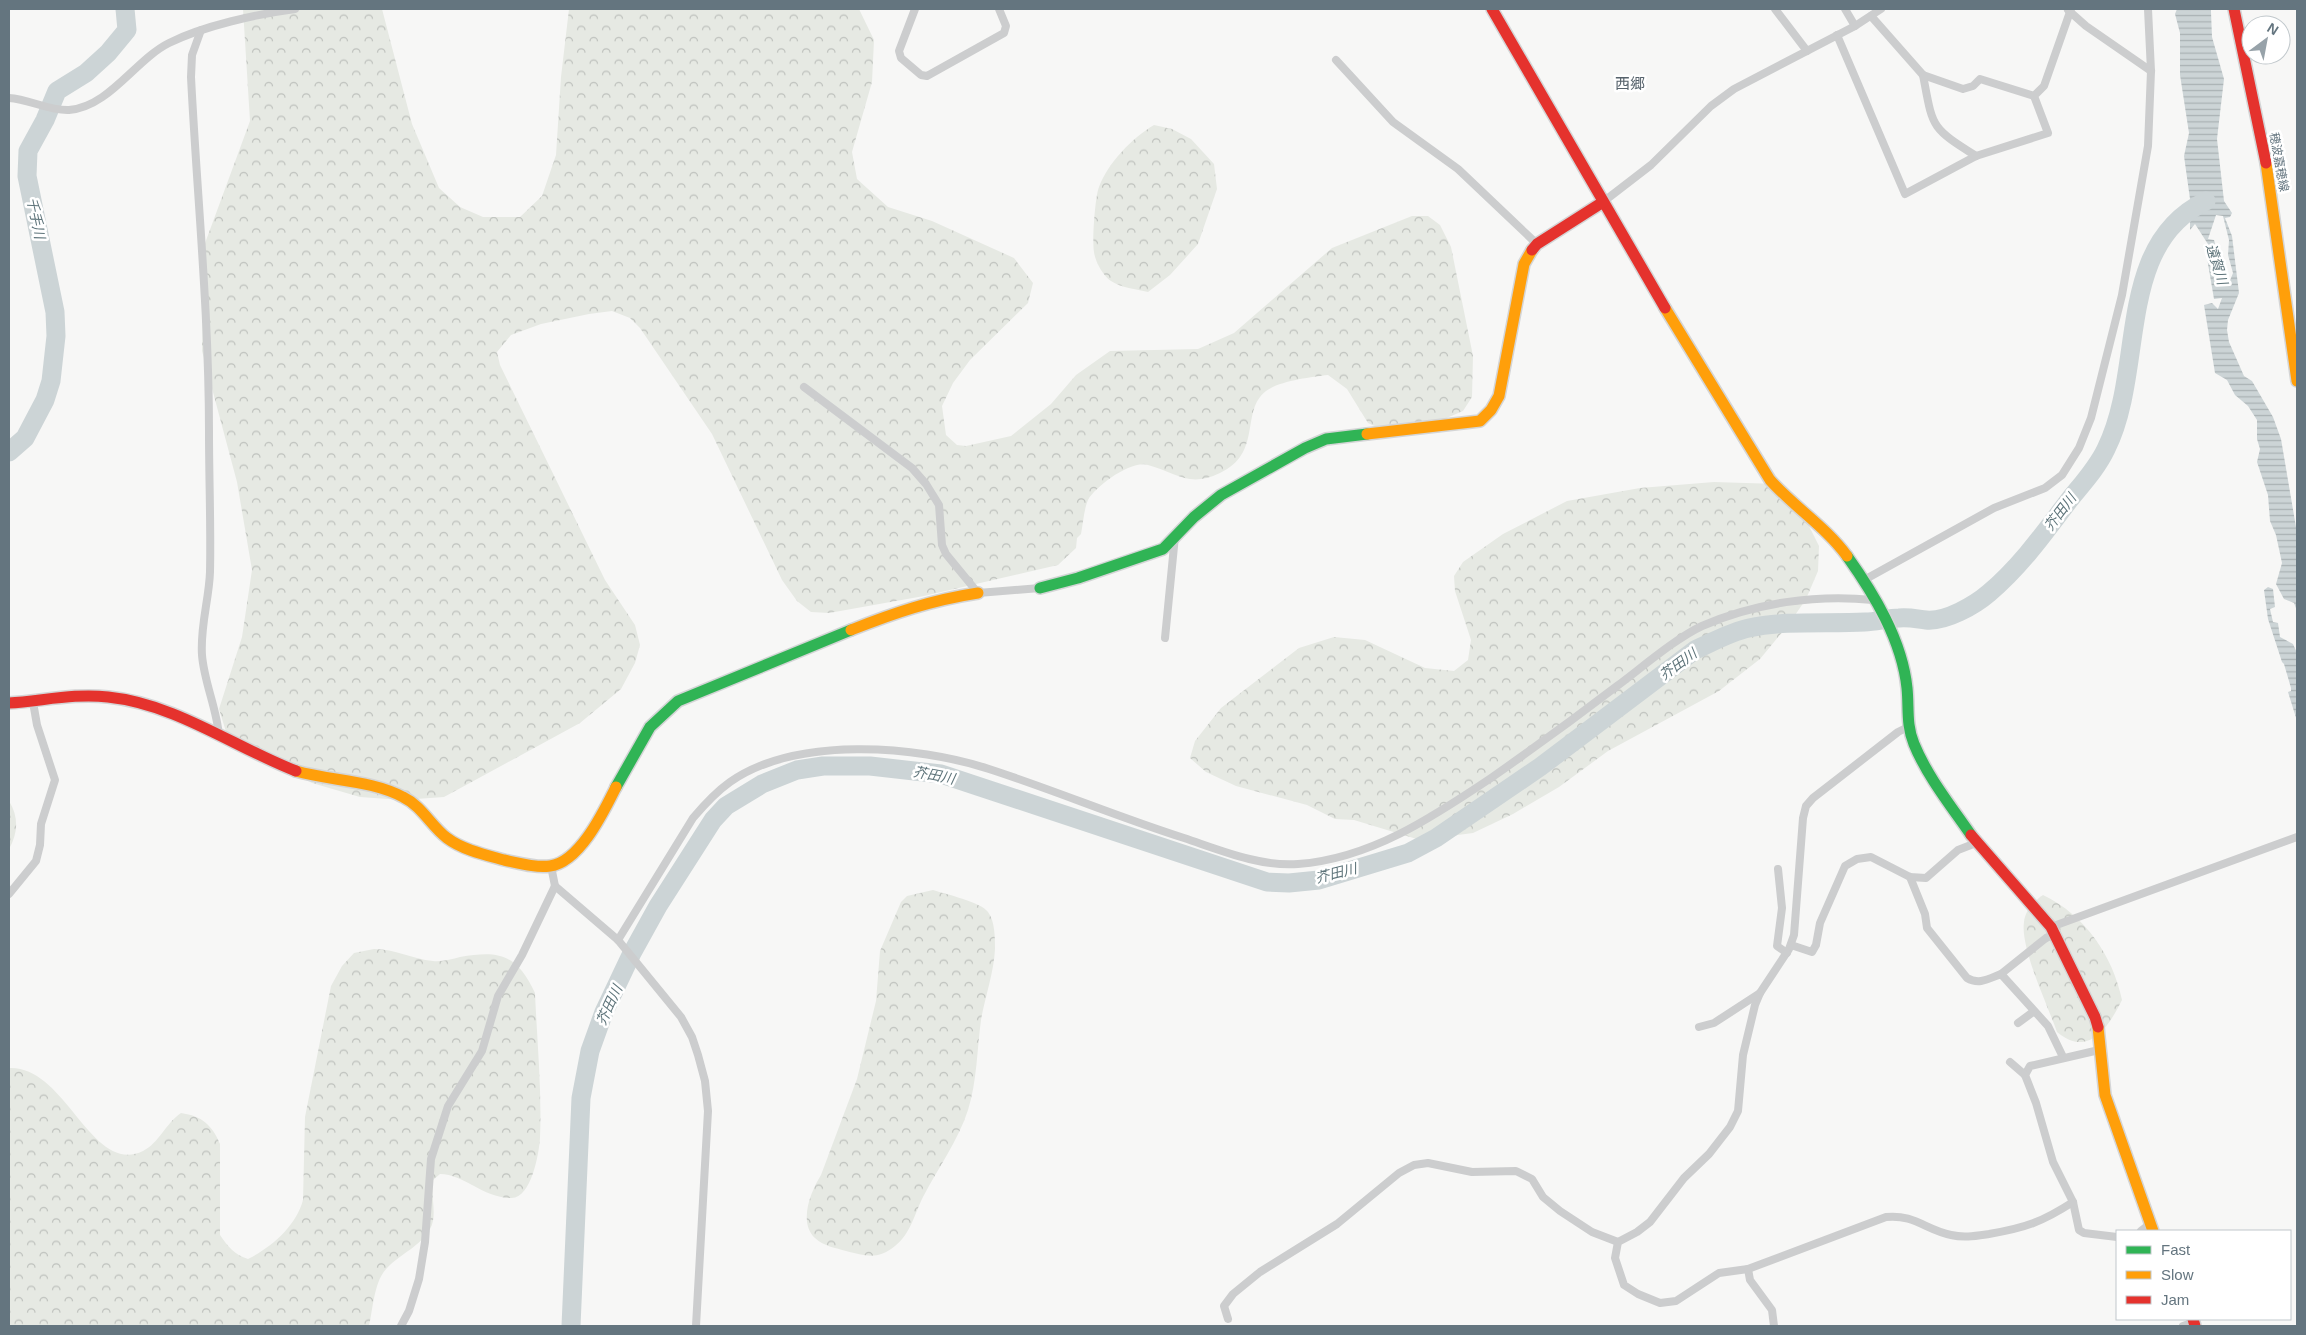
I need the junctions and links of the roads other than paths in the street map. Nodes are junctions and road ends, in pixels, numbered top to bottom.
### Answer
1 (295, 9) edge
2 (915, 9) edge
3 (999, 9) edge
4 (1492, 9) edge
5 (1775, 9) edge
6 (1845, 9) edge
7 (1881, 9) edge
8 (2148, 9) edge
9 (2234, 9) edge
10 (2070, 10) edge
11 (1871, 16) junction
12 (1855, 26) junction
13 (200, 30) junction
14 (1837, 35) junction
15 (1808, 51) junction
16 (1336, 60) dead end
17 (2151, 71) junction
18 (1923, 75) junction
19 (2034, 96) junction
20 (9, 98) edge
21 (1976, 156) junction
22 (1604, 202) junction
23 (1536, 244) junction
24 (2297, 381) edge
25 (804, 386) dead end
26 (1175, 536) junction
27 (1864, 580) junction
28 (1040, 588) joint
29 (978, 592) junction
30 (1873, 600) junction
31 (1165, 638) dead end
32 (33, 702) junction
33 (9, 703) edge
34 (1908, 727) junction
35 (219, 736) junction
36 (2297, 837) edge
37 (1976, 843) junction
38 (551, 866) junction
39 (1778, 869) dead end
40 (1910, 877) junction
41 (555, 886) junction
42 (9, 894) edge
43 (2053, 931) junction
44 (618, 940) junction
45 (1790, 945) junction
46 (1786, 953) junction
47 (2001, 974) junction
48 (1760, 993) junction
49 (2033, 1012) junction
50 (2018, 1023) dead end
51 (1699, 1027) dead end
52 (2099, 1050) junction
53 (2064, 1057) junction
54 (2010, 1062) dead end
55 (2025, 1075) junction
56 (2073, 1202) junction
57 (2148, 1229) edge
58 (2116, 1237) edge
59 (1618, 1242) junction
60 (1748, 1269) junction
61 (1228, 1319) dead end
62 (401, 1326) edge
63 (696, 1326) edge
64 (1774, 1326) edge

1 - 13 street
2 - 3 street
4 - 22 street
5 - 15 street
6 - 12 street
7 - 11 street
8 - 17 street
9 - 24 street, 穂波嘉穂線
10 - 17 street
10 - 19 street
11 - 12 street
11 - 18 street
12 - 14 street
13 - 20 street
13 - 35 street
14 - 15 street
14 - 21 street
15 - 22 street
16 - 23 street
17 - 27 street
18 - 19 street
18 - 21 street
19 - 21 street
22 - 23 street
22 - 27 street
23 - 26 street
25 - 29 street
26 - 28 street
26 - 31 street
27 - 30 street
28 - 29 street
29 - 38 street
30 - 34 street
30 - 44 street
32 - 33 street
32 - 35 street
32 - 42 street
34 - 37 street
34 - 45 street
35 - 38 street
36 - 43 street
37 - 40 street
37 - 43 street
38 - 41 street
39 - 46 street
40 - 45 street
40 - 47 street
41 - 44 street
41 - 62 street
43 - 47 street
43 - 52 street
44 - 63 street
45 - 46 street
46 - 48 street
47 - 49 street
48 - 51 street
48 - 59 street
49 - 50 street
49 - 53 street
52 - 53 street
52 - 57 street
53 - 55 street
54 - 55 street
55 - 56 street
56 - 58 street
56 - 60 street
59 - 60 street
59 - 61 street
60 - 64 street

